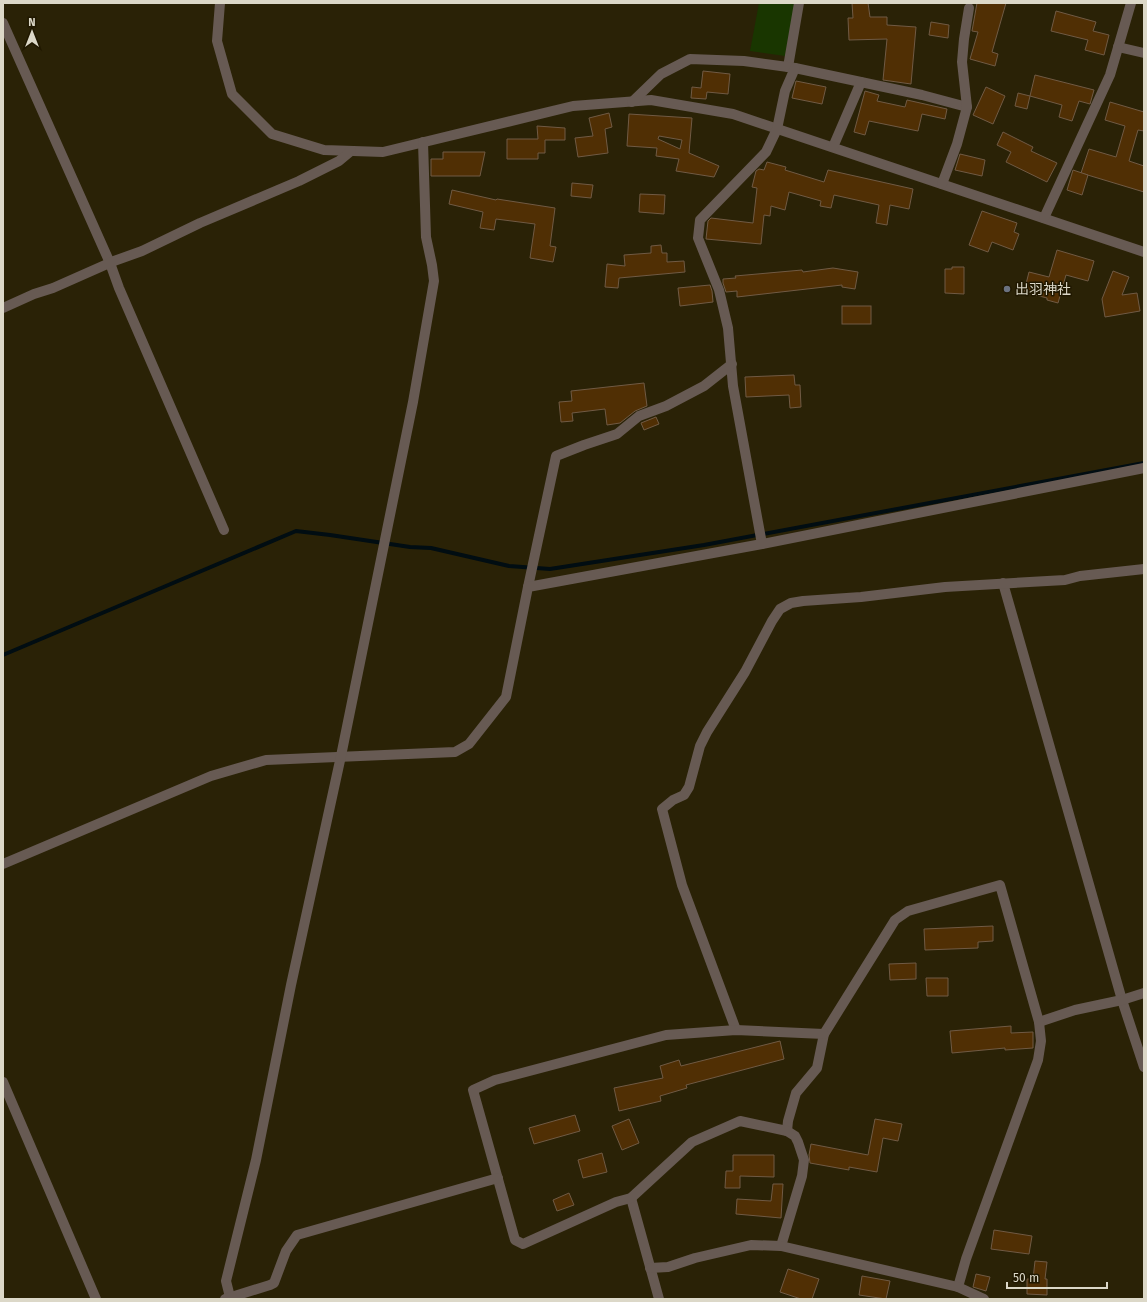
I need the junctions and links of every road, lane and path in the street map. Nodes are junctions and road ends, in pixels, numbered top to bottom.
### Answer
1 (220, 3) edge
2 (799, 3) edge
3 (1131, 3) edge
4 (969, 8) dead end
5 (3, 23) edge
6 (1118, 47) junction
7 (1144, 53) edge
8 (791, 68) junction
9 (861, 82) junction
10 (632, 102) junction
11 (967, 107) junction
12 (776, 128) junction
13 (423, 142) junction
14 (832, 147) junction
15 (351, 151) junction
16 (942, 184) junction
17 (1044, 218) junction
18 (1144, 252) edge
19 (110, 263) junction
20 (3, 308) edge
21 (732, 364) junction
22 (1144, 468) edge
23 (224, 530) dead end
24 (762, 544) junction
25 (1144, 569) edge
26 (1003, 583) junction
27 (528, 587) junction
28 (340, 756) junction
29 (3, 864) edge
30 (1144, 993) edge
31 (1122, 1000) junction
32 (1039, 1022) junction
33 (736, 1030) junction
34 (824, 1034) junction
35 (1144, 1067) edge
36 (3, 1082) edge
37 (787, 1131) junction
38 (498, 1178) junction
39 (631, 1198) junction
40 (781, 1246) junction
41 (650, 1268) junction
42 (958, 1287) junction
43 (227, 1298) edge
44 (96, 1299) edge
45 (658, 1299) edge
46 (984, 1299) edge

1 - 15 street
2 - 8 street
3 - 6 street
4 - 11 street
5 - 19 street
6 - 7 street
6 - 17 street
8 - 9 street
8 - 10 street
8 - 12 street
9 - 11 street
9 - 14 street
10 - 12 street
10 - 13 street
11 - 16 street
12 - 14 street
12 - 21 street
13 - 15 street
13 - 28 street
14 - 16 street
15 - 19 street
16 - 17 street
17 - 18 street
19 - 20 street
19 - 23 street
21 - 24 street
21 - 27 street
22 - 24 street
24 - 27 street
25 - 26 street
26 - 31 street
26 - 33 street
27 - 28 street
28 - 29 street
28 - 43 street
30 - 31 street
31 - 32 street
31 - 35 street
32 - 34 street
32 - 42 street
33 - 34 street
33 - 38 street
34 - 37 street
36 - 44 street
37 - 39 street
37 - 40 street
38 - 39 street
38 - 43 street
39 - 41 street
40 - 41 street
40 - 42 street
41 - 45 street
42 - 46 street

